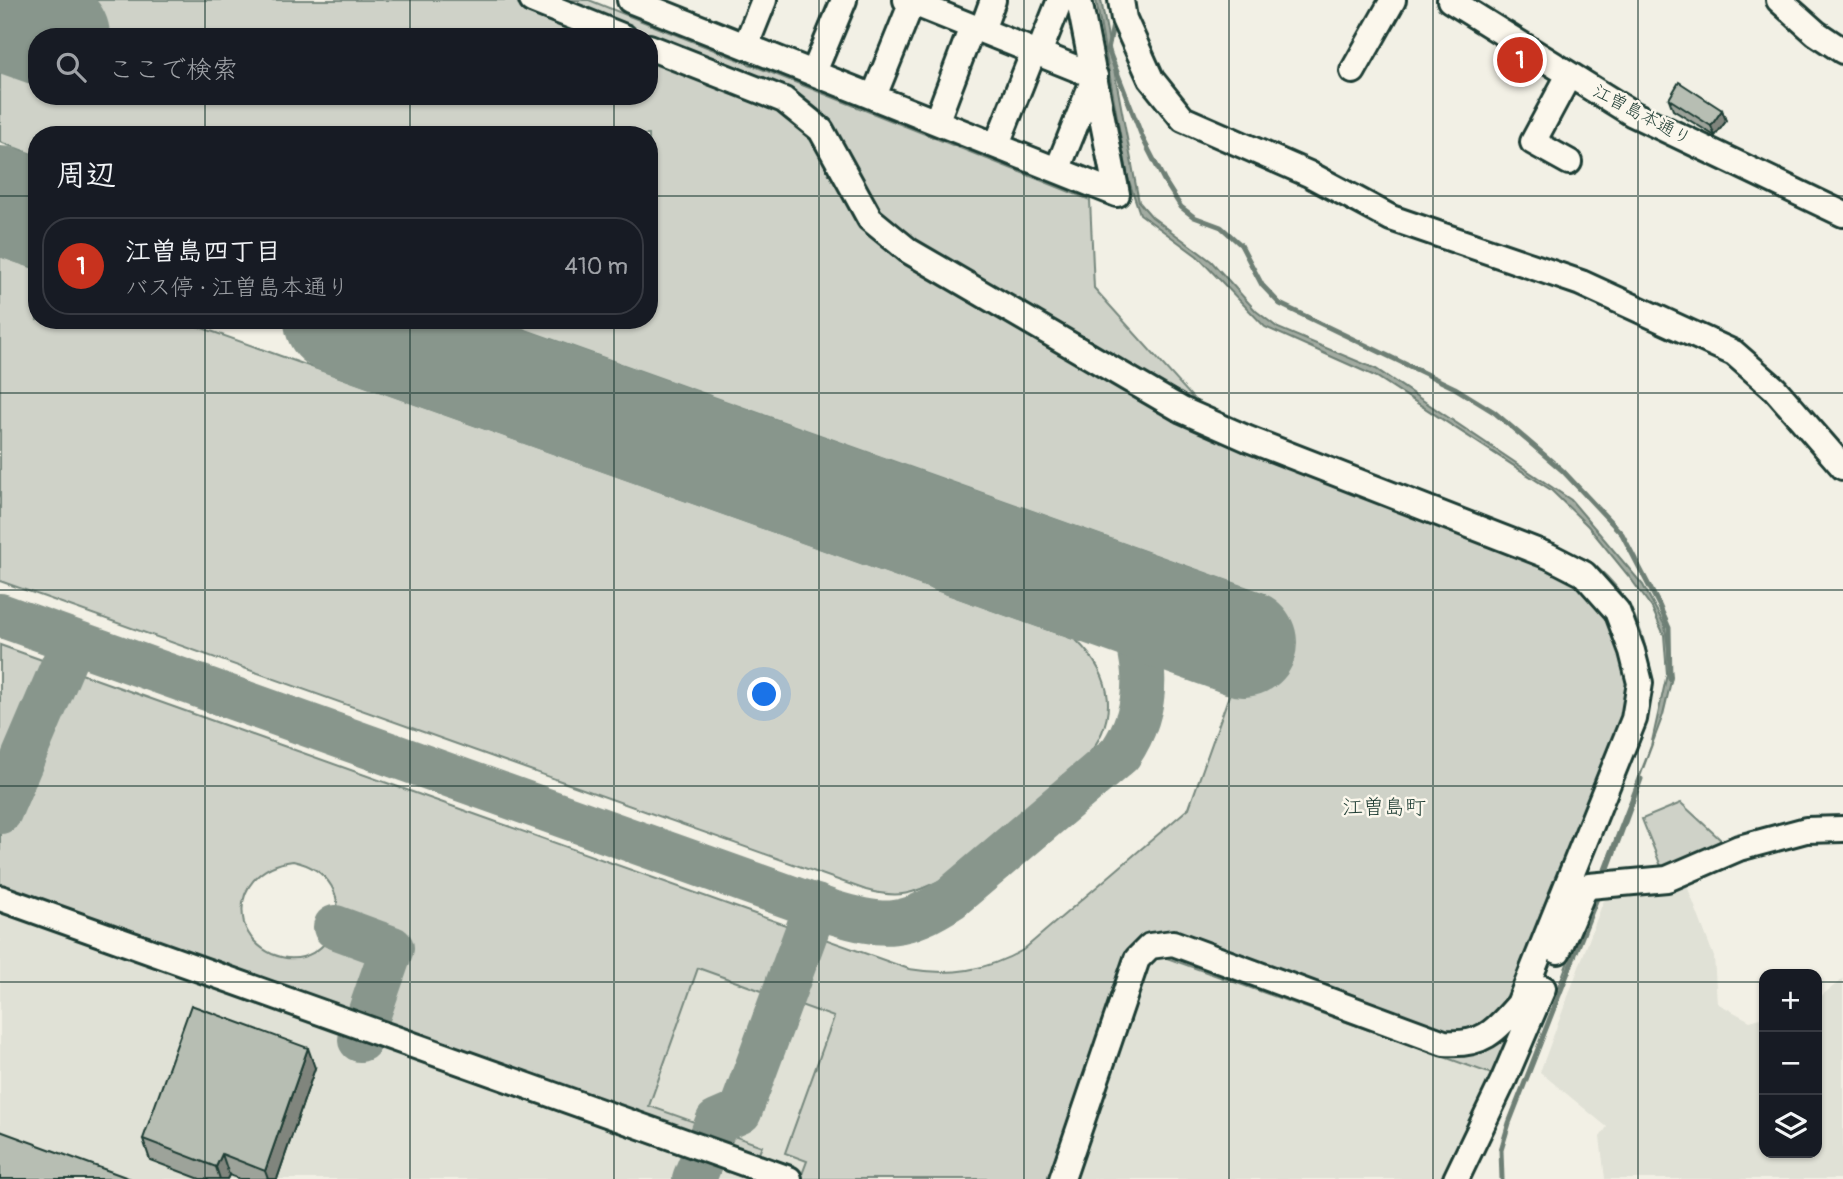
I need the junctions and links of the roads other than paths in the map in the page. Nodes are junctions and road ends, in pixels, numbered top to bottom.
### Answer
1 (533, 0) edge
2 (630, 0) edge
3 (764, 0) edge
4 (844, 0) edge
5 (993, 0) edge
6 (1060, 0) edge
7 (1079, 0) edge
8 (1121, 0) edge
9 (1393, 0) edge
10 (1450, 0) edge
11 (1779, 0) edge
12 (914, 2) edge
13 (602, 28) edge
14 (977, 28) junction
15 (746, 45) junction
16 (658, 51) edge
17 (1843, 51) edge
18 (1036, 52) junction
19 (1353, 71) dead end
20 (814, 72) junction
21 (1569, 75) junction
22 (1095, 76) junction
23 (874, 96) junction
24 (937, 120) junction
25 (997, 144) junction
26 (1569, 162) dead end
27 (1058, 168) junction
28 (1843, 214) edge
29 (1843, 467) edge
30 (1843, 828) edge
31 (0, 898) edge
32 (789, 1179) edge
33 (1062, 1179) edge
34 (1456, 1179) edge

1 - 13 street
2 - 15 street
3 - 15 street
4 - 20 street
5 - 14 street
6 - 18 street
7 - 22 street
8 - 29 street
9 - 19 street
10 - 21 street, 江曽島本通り
11 - 17 street
12 - 14 street
12 - 23 street
14 - 18 street
14 - 24 street
15 - 20 street
16 - 33 street
18 - 22 street
18 - 25 street
20 - 23 street
21 - 26 street
21 - 28 street, 江曽島本通り
22 - 27 street
22 - 27 street
23 - 24 street
24 - 25 street
25 - 27 street
30 - 34 street
31 - 32 street

